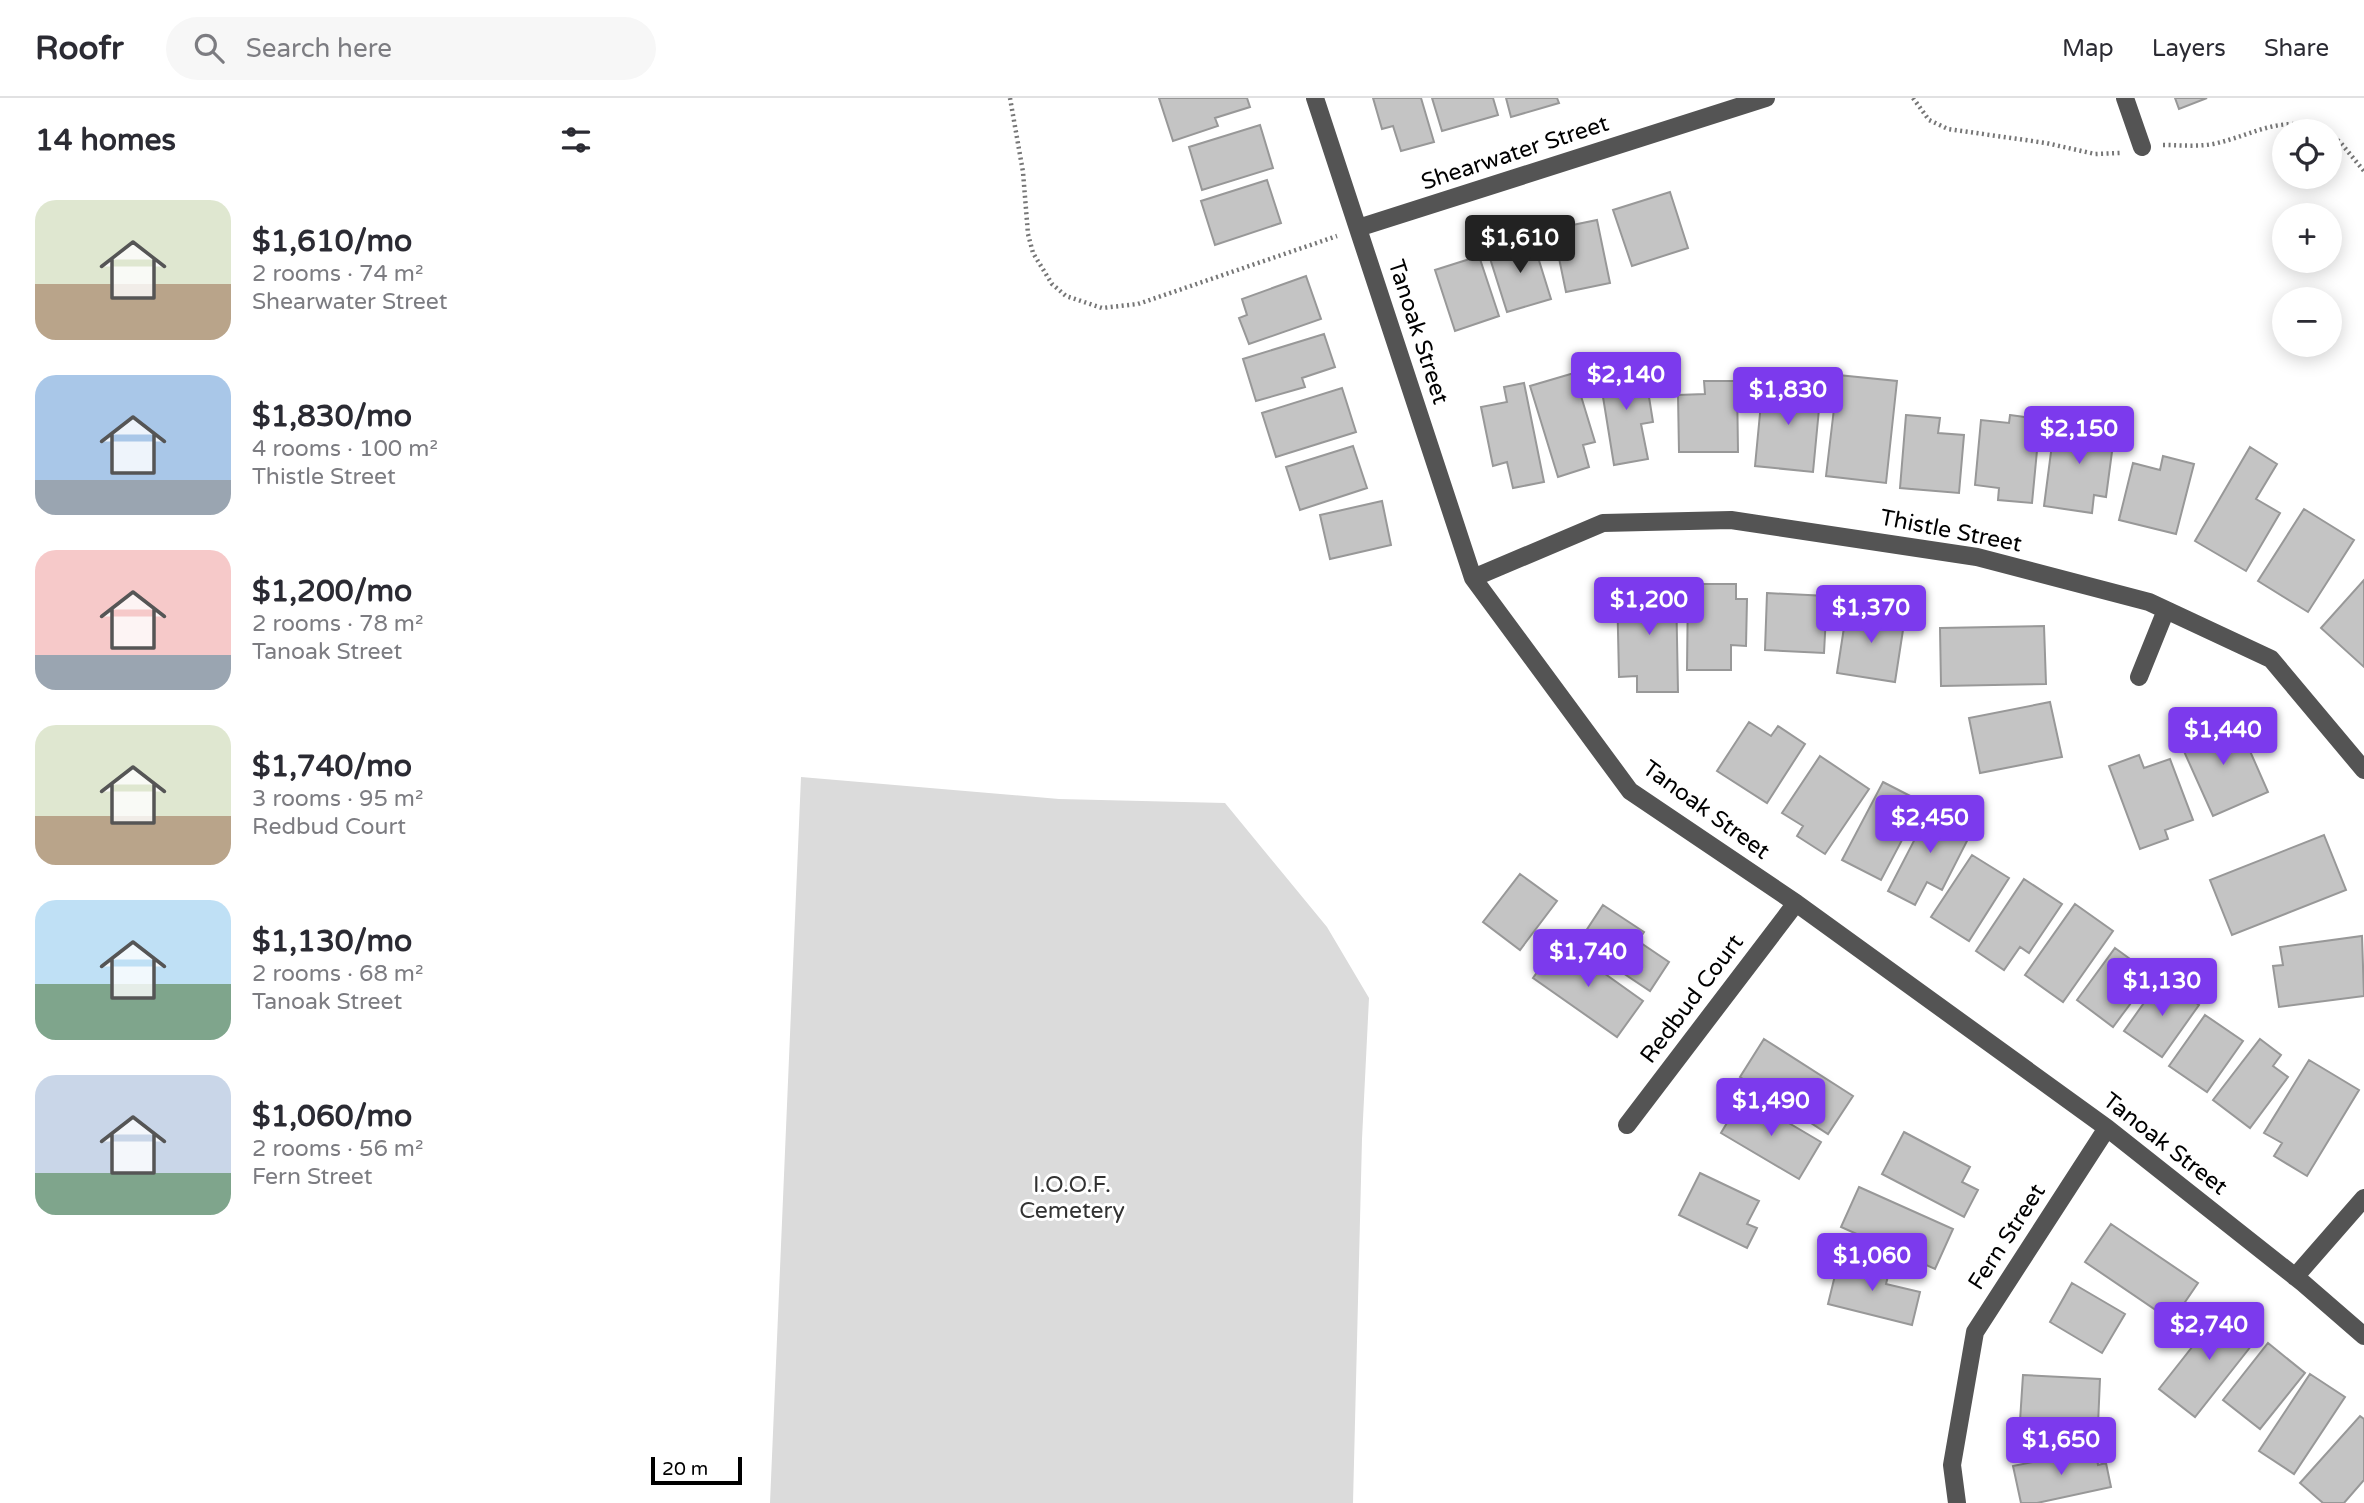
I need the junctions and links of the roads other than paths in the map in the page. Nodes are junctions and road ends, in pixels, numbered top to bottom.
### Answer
1 (1315, 98) edge
2 (1766, 98) edge
3 (2125, 98) edge
4 (2142, 147) dead end
5 (1358, 229) junction
6 (1473, 578) junction
7 (2166, 610) junction
8 (2139, 677) dead end
9 (2364, 770) edge
10 (1796, 903) junction
11 (1627, 1125) dead end
12 (2107, 1128) junction
13 (2364, 1198) edge
14 (2295, 1277) junction
15 (2364, 1336) edge
16 (1957, 1503) edge

1 - 5 street, Tanoak Street
2 - 5 street, Shearwater Street
3 - 4 street
5 - 6 street, Tanoak Street
6 - 7 street, Thistle Street
6 - 10 street, Tanoak Street
7 - 8 street
7 - 9 street, Thistle Street
10 - 11 street, Redbud Court
10 - 12 street, Tanoak Street
12 - 14 street, Tanoak Street
12 - 16 street, Fern Street
13 - 14 street
14 - 15 street, Tanoak Street

